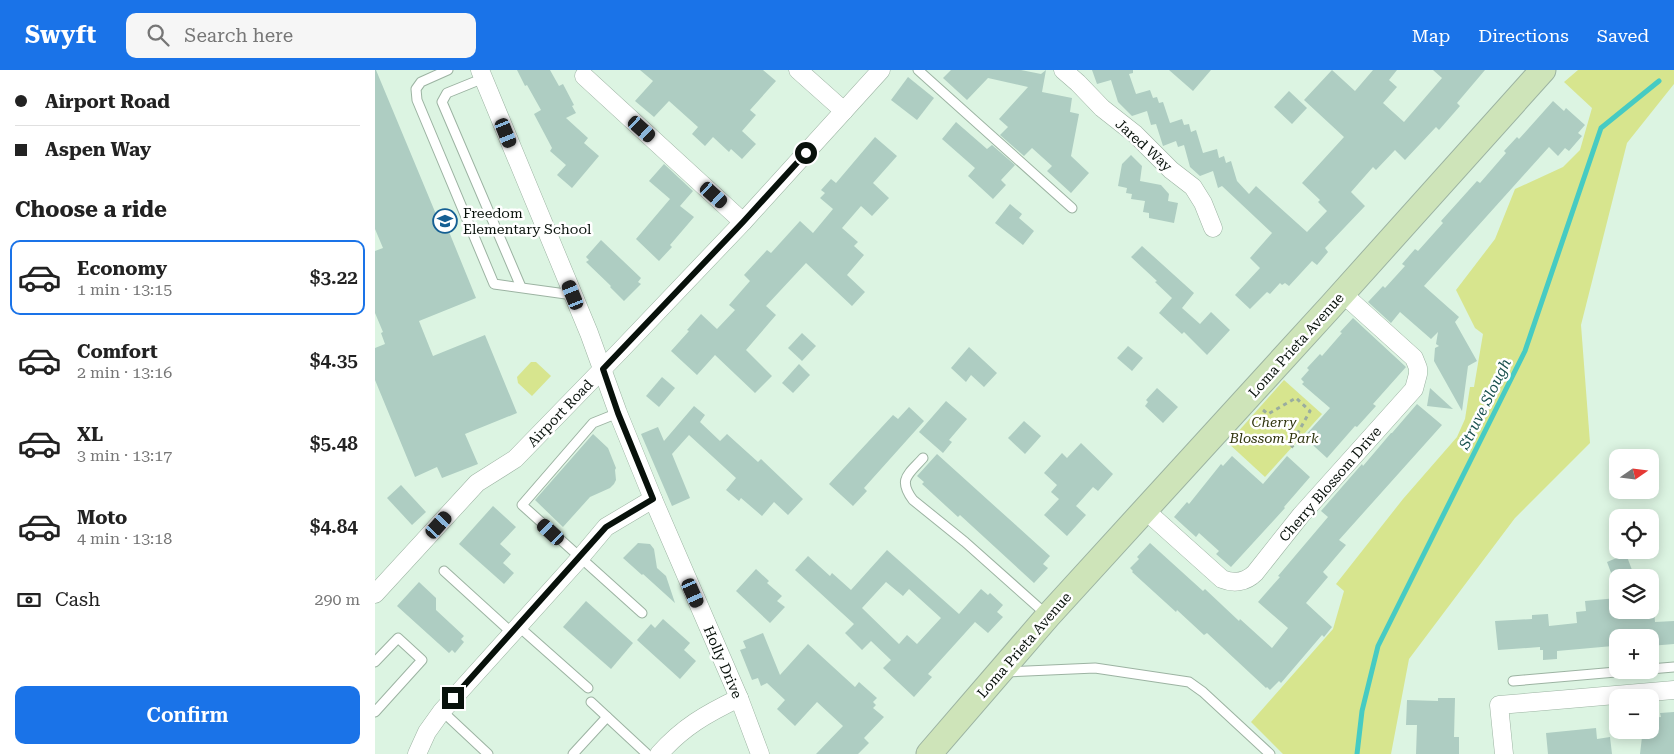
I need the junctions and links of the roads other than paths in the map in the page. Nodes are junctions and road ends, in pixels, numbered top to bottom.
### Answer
1 (448, 70) edge
2 (799, 70) edge
3 (881, 70) edge
4 (918, 70) edge
5 (1063, 70) edge
6 (482, 74) edge
7 (1535, 75) edge
8 (584, 76) dead end
9 (844, 111) junction
10 (1072, 208) dead end
11 (743, 222) junction
12 (1213, 228) dead end
13 (521, 287) junction
14 (1342, 294) junction
15 (573, 295) junction
16 (603, 369) junction
17 (618, 413) junction
18 (923, 458) dead end
19 (653, 499) junction
20 (1145, 510) junction
21 (580, 558) junction
22 (444, 571) dead end
23 (375, 594) edge
24 (643, 613) dead end
25 (1047, 616) junction
26 (515, 629) junction
27 (375, 662) edge
28 (1674, 667) edge
29 (1659, 668) edge
30 (1000, 672) junction
31 (1609, 673) edge
32 (1513, 681) dead end
33 (588, 688) dead end
34 (1674, 690) edge
35 (739, 698) junction
36 (591, 702) dead end
37 (442, 711) junction
38 (375, 712) edge
39 (607, 717) junction
40 (417, 754) edge
41 (488, 754) edge
42 (573, 754) edge
43 (647, 754) edge
44 (659, 754) edge
45 (760, 754) edge
46 (929, 754) edge
47 (1269, 754) edge
48 (1504, 754) edge

1 - 13 lane
2 - 9 street
3 - 9 street, Airport Road
4 - 10 lane
5 - 12 street, Jared Way
6 - 13 lane
6 - 15 street, Holly Drive
7 - 14 street, Loma Prieta Avenue
8 - 11 street
9 - 11 street, Airport Road
11 - 16 street, Airport Road
13 - 15 lane
14 - 20 street, Loma Prieta Avenue
14 - 20 street, Cherry Blossom Drive
15 - 16 street, Holly Drive
16 - 17 street, Holly Drive
16 - 23 street, Airport Road
17 - 19 street, Holly Drive
17 - 21 lane
18 - 25 lane
19 - 21 street
19 - 35 street, Holly Drive
20 - 25 street, Loma Prieta Avenue
21 - 24 lane
21 - 26 street
22 - 26 lane
25 - 30 street, Loma Prieta Avenue
26 - 33 lane
26 - 37 street
27 - 38 lane
28 - 29 lane
30 - 46 street, Loma Prieta Avenue
30 - 47 lane
31 - 32 lane
34 - 48 street
35 - 44 street
35 - 45 street, Holly Drive
36 - 39 lane
37 - 40 street
37 - 41 lane
39 - 42 lane
39 - 43 lane

